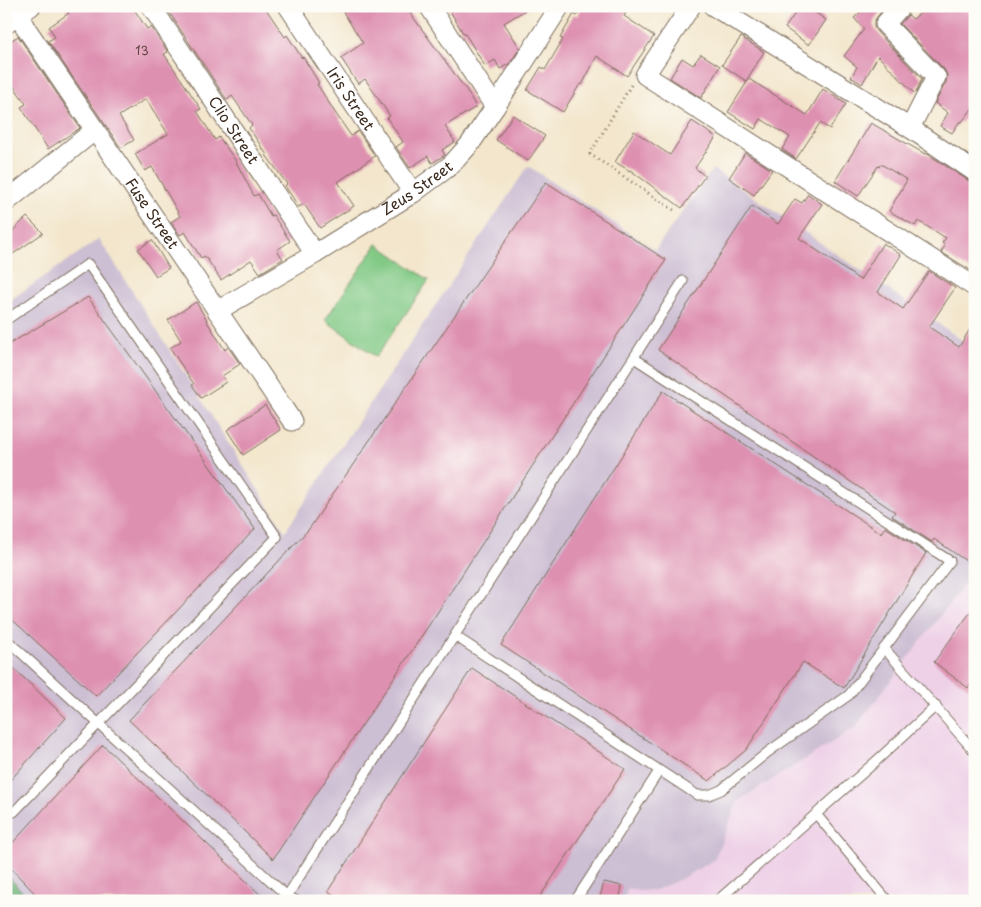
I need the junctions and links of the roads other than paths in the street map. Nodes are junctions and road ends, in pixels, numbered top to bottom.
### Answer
1 (151, 6) edge
2 (288, 6) edge
3 (429, 6) edge
4 (560, 6) edge
5 (691, 6) edge
6 (713, 6) edge
7 (901, 6) edge
8 (16, 13) edge
9 (495, 107) junction
10 (910, 128) junction
11 (95, 130) junction
12 (975, 172) edge
13 (413, 193) junction
14 (6, 202) edge
15 (315, 254) junction
16 (683, 281) dead end
17 (975, 287) edge
18 (217, 310) junction
19 (6, 320) edge
20 (634, 358) junction
21 (292, 421) dead end
22 (454, 636) junction
23 (6, 639) edge
24 (884, 648) junction
25 (936, 706) junction
26 (98, 724) junction
27 (975, 752) edge
28 (659, 771) junction
29 (14, 812) dead end
30 (816, 814) junction
31 (287, 896) junction
32 (297, 901) edge
33 (575, 901) edge
34 (717, 901) edge
35 (888, 901) edge

1 - 15 street, Clio Street
2 - 13 street, Iris Street
3 - 9 street
4 - 9 street, Zeus Street
5 - 17 street
6 - 10 street
7 - 10 street
8 - 11 street, Fuse Street
9 - 13 street, Zeus Street
10 - 12 street
11 - 14 street
11 - 18 street, Fuse Street
13 - 15 street, Zeus Street
15 - 18 street, Zeus Street
16 - 20 lane
18 - 21 street, Fuse Street
19 - 26 lane
20 - 22 lane
20 - 24 lane
22 - 28 lane
22 - 31 lane
23 - 26 lane
24 - 25 lane
24 - 28 lane
25 - 27 lane
25 - 30 lane
26 - 29 lane
26 - 31 lane
28 - 33 lane
30 - 34 lane
30 - 35 lane
31 - 32 lane

